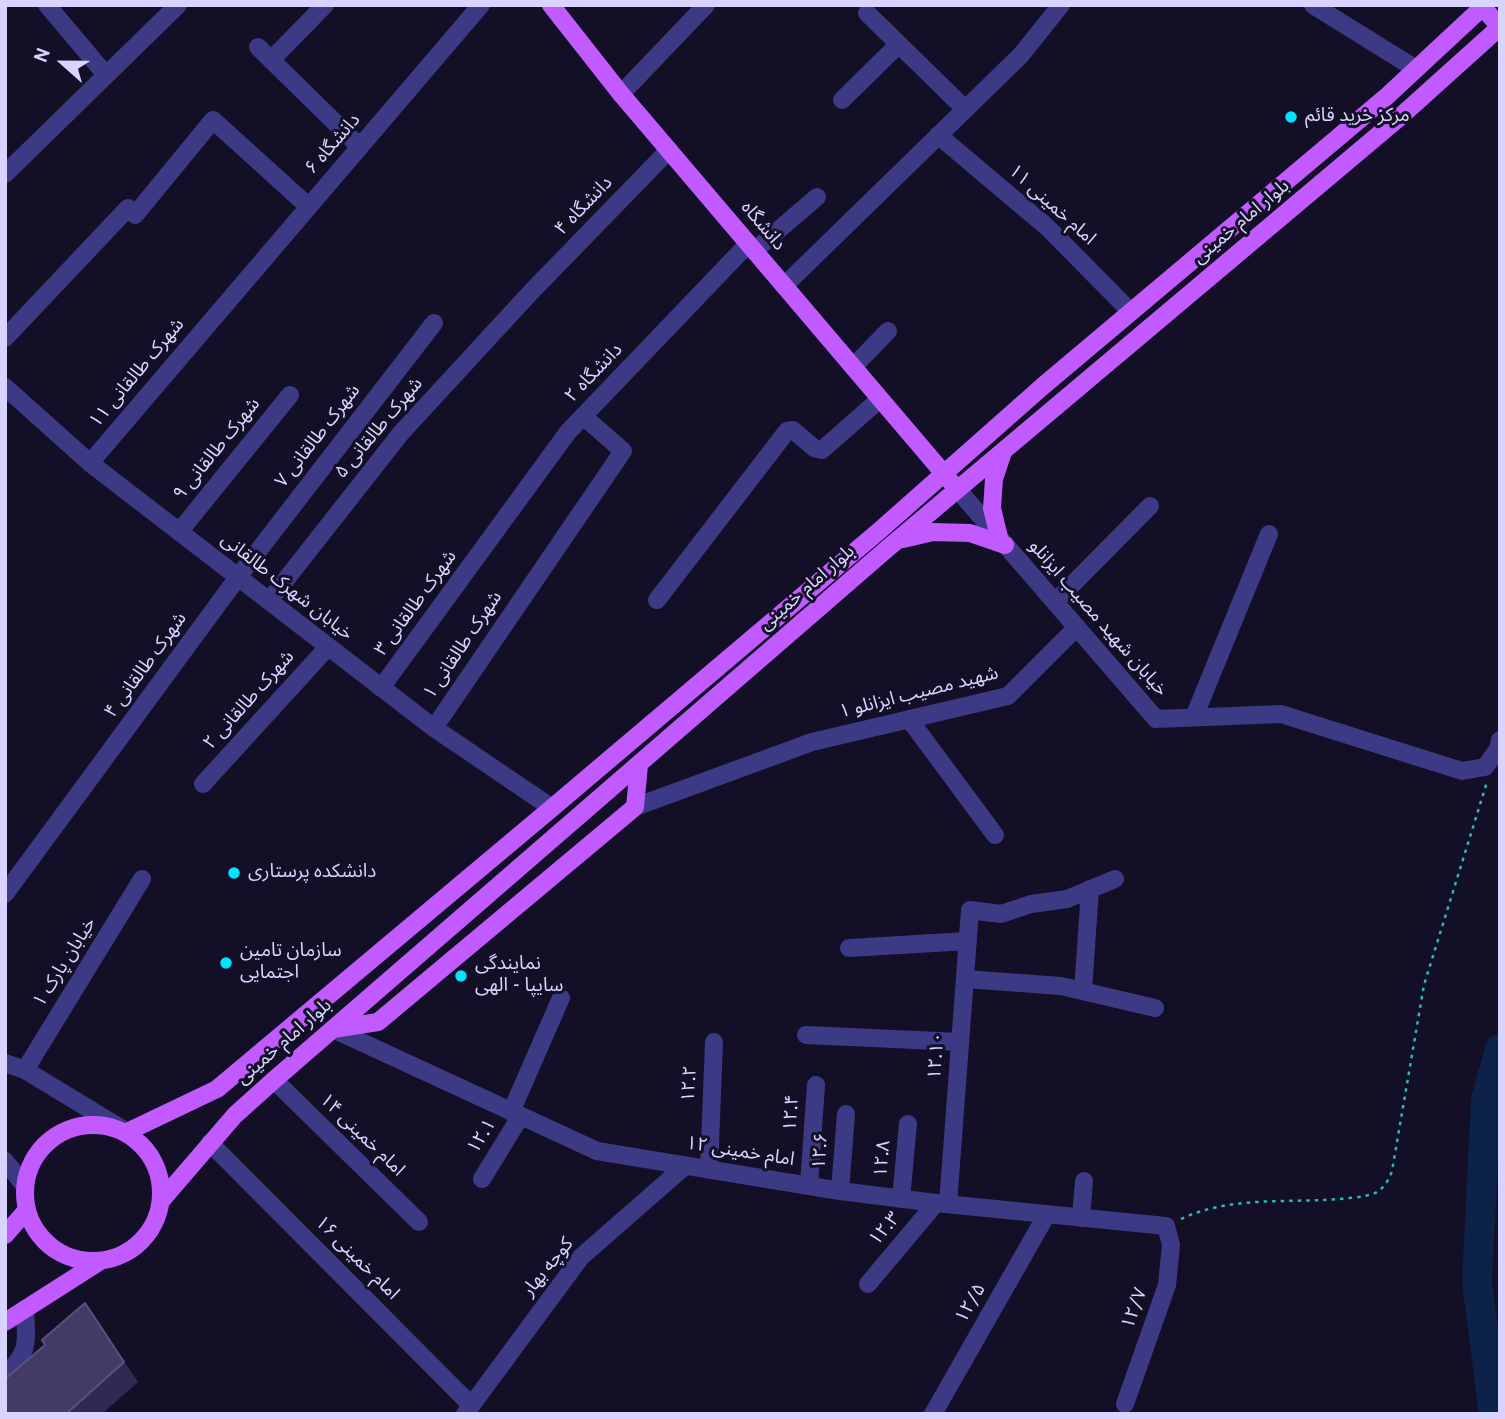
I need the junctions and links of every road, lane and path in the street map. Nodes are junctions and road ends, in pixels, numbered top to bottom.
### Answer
1 (47, 5) edge
2 (178, 5) edge
3 (326, 5) edge
4 (481, 5) edge
5 (551, 5) edge
6 (706, 5) edge
7 (1060, 5) edge
8 (1313, 5) edge
9 (1475, 8) edge
10 (867, 13) dead end
11 (1493, 33) edge
12 (899, 44) junction
13 (258, 47) dead end
14 (271, 60) junction
15 (1416, 69) junction
16 (107, 75) junction
17 (621, 94) junction
18 (842, 100) dead end
19 (965, 109) junction
20 (938, 135) junction
21 (360, 147) junction
22 (669, 150) junction
23 (5, 174) edge
24 (817, 197) dead end
25 (309, 207) junction
26 (751, 248) junction
27 (784, 286) junction
28 (531, 292) joint
29 (219, 312) joint
30 (1131, 312) junction
31 (434, 323) dead end
32 (888, 331) dead end
33 (5, 338) edge
34 (853, 367) junction
35 (5, 387) edge
36 (290, 395) dead end
37 (880, 399) junction
38 (583, 416) junction
39 (1003, 451) junction
40 (90, 463) junction
41 (944, 474) junction
42 (958, 490) junction
43 (1150, 506) dead end
44 (179, 532) junction
45 (1269, 534) dead end
46 (896, 541) junction
47 (1002, 541) junction
48 (486, 545) joint
49 (237, 577) junction
50 (657, 600) dead end
51 (269, 601) junction
52 (1055, 602) junction
53 (1077, 627) junction
54 (328, 647) junction
55 (382, 688) junction
56 (1194, 717) junction
57 (909, 719) junction
58 (434, 728) junction
59 (1500, 740) edge
60 (639, 765) junction
61 (1490, 775) dead end
62 (204, 784) dead end
63 (635, 807) junction
64 (552, 808) junction
65 (562, 832) junction
66 (995, 835) dead end
67 (572, 859) junction
68 (142, 879) dead end
69 (1115, 879) dead end
70 (1090, 889) junction
71 (5, 894) edge
72 (968, 941) junction
73 (849, 948) dead end
74 (965, 979) junction
75 (1083, 991) junction
76 (561, 998) dead end
77 (1155, 1007) dead end
78 (333, 1029) junction
79 (806, 1035) dead end
80 (714, 1042) dead end
81 (960, 1042) junction
82 (5, 1063) edge
83 (25, 1070) junction
84 (274, 1080) junction
85 (816, 1085) dead end
86 (516, 1114) junction
87 (846, 1114) dead end
88 (908, 1124) dead end
89 (127, 1132) junction
90 (210, 1143) junction
91 (5, 1161) edge
92 (685, 1166) junction
93 (709, 1170) junction
94 (482, 1179) dead end
95 (1084, 1181) dead end
96 (24, 1185) junction
97 (810, 1185) junction
98 (840, 1191) junction
99 (901, 1199) junction
100 (161, 1201) junction
101 (942, 1204) junction
102 (26, 1211) junction
103 (1047, 1214) junction
104 (1081, 1218) junction
105 (419, 1222) dead end
106 (1166, 1226) junction
107 (5, 1235) edge
108 (99, 1262) junction
109 (868, 1284) dead end
110 (25, 1309) junction
111 (5, 1322) edge
112 (5, 1374) edge
113 (1125, 1404) dead end
114 (468, 1409) edge
115 (933, 1414) edge

1 - 16 street
2 - 16 street
3 - 14 street
4 - 21 street, دانشگاه ۶
5 - 17 main road, دانشگاه
6 - 17 street
7 - 19 street
8 - 15 street
9 - 11 main road
9 - 15 main road, بلوار امام خمینی
10 - 12 street
11 - 39 main road, بلوار امام خمینی
12 - 18 street
12 - 19 street
13 - 14 street
14 - 21 street
15 - 30 main road, بلوار امام خمینی
16 - 23 street
17 - 22 main road, دانشگاه
19 - 20 street
20 - 27 street
20 - 30 street, امام خمینی ۱۱
21 - 25 street, دانشگاه ۶
22 - 26 main road, دانشگاه
22 - 28 street, دانشگاه ۴
24 - 26 street, دانشگاه ۲
25 - 29 street, دانشگاه ۶
25 - 33 street
26 - 27 main road, دانشگاه
26 - 38 street, دانشگاه ۲
27 - 34 main road, دانشگاه
28 - 51 street, شهرک طالقانی ۵
29 - 40 street, شهرک طالقانی ۱۱
30 - 41 main road, بلوار امام خمینی
31 - 49 street, شهرک طالقانی ۷
32 - 34 street
34 - 37 main road, دانشگاه
35 - 40 street, خیابان شهرک طالقانی
36 - 44 street, شهرک طالقانی ۹
37 - 41 main road, دانشگاه
37 - 50 street
38 - 48 street, دانشگاه ۲
38 - 58 street, شهرک طالقانی ۱
39 - 42 main road, بلوار امام خمینی
39 - 47 main road
40 - 44 street, خیابان شهرک طالقانی
41 - 42 main road, دانشگاه
41 - 64 main road, بلوار امام خمینی
42 - 46 main road, بلوار امام خمینی
42 - 47 street, خیابان شهید مصیب ایزانلو
43 - 52 street
44 - 49 street, خیابان شهرک طالقانی
45 - 56 street
46 - 47 main road
46 - 60 main road, بلوار امام خمینی
47 - 52 street, خیابان شهید مصیب ایزانلو
48 - 55 street, شهرک طالقانی ۳
49 - 51 street, خیابان شهرک طالقانی
49 - 71 street, شهرک طالقانی ۴
51 - 54 street, خیابان شهرک طالقانی
52 - 53 street, خیابان شهید مصیب ایزانلو
53 - 56 street, خیابان شهید مصیب ایزانلو
53 - 57 street, شهید مصیب ایزانلو ۱
54 - 55 street, خیابان شهرک طالقانی
54 - 62 street, شهرک طالقانی ۲
55 - 58 street, خیابان شهرک طالقانی
56 - 59 street, خیابان شهید مصیب ایزانلو
57 - 63 street, شهید مصیب ایزانلو ۱
57 - 66 street
58 - 64 street, خیابان شهرک طالقانی
60 - 63 main road
60 - 65 main road, بلوار امام خمینی
61 - 106 path
63 - 67 main road
64 - 65 main road
64 - 89 main road, بلوار امام خمینی
65 - 67 main road
65 - 78 main road, بلوار امام خمینی
67 - 78 main road
68 - 83 street, خیابان پارک ۱
69 - 70 street
70 - 72 street, ۱۲.۱۰
70 - 75 street
72 - 73 street
72 - 74 street, ۱۲.۱۰
74 - 75 street
74 - 81 street, ۱۲.۱۰
75 - 77 street
76 - 86 street, ۱۲.۱
78 - 84 main road, بلوار امام خمینی
78 - 86 street, امام خمینی ۱۲
79 - 81 street
80 - 93 street, ۱۲.۲
81 - 101 street, ۱۲.۱۰
82 - 83 street
83 - 89 street
84 - 90 main road, بلوار امام خمینی
84 - 105 street, امام خمینی ۱۴
85 - 97 street, ۱۲.۴
86 - 92 street, امام خمینی ۱۲
86 - 94 street, ۱۲.۱
87 - 98 street, ۱۲.۶
88 - 99 street, ۱۲.۸
89 - 96 main road
89 - 100 main road
90 - 100 main road, بلوار امام خمینی
90 - 114 street, امام خمینی ۱۶
91 - 96 street
92 - 93 street, امام خمینی ۱۲
92 - 114 street, کوچه بهار
93 - 97 street, امام خمینی ۱۲
95 - 104 street
96 - 102 main road
97 - 98 street, امام خمینی ۱۲
98 - 99 street, امام خمینی ۱۲
99 - 101 street, امام خمینی ۱۲
100 - 108 main road
101 - 103 street, امام خمینی ۱۲
101 - 109 street, ۱۲.۳
102 - 107 main road
102 - 108 main road
103 - 104 street, امام خمینی ۱۲
103 - 115 street, ۱۲/۵
104 - 106 street, امام خمینی ۱۲
106 - 113 street, ۱۲/۷
108 - 110 main road
110 - 111 main road
110 - 112 street

